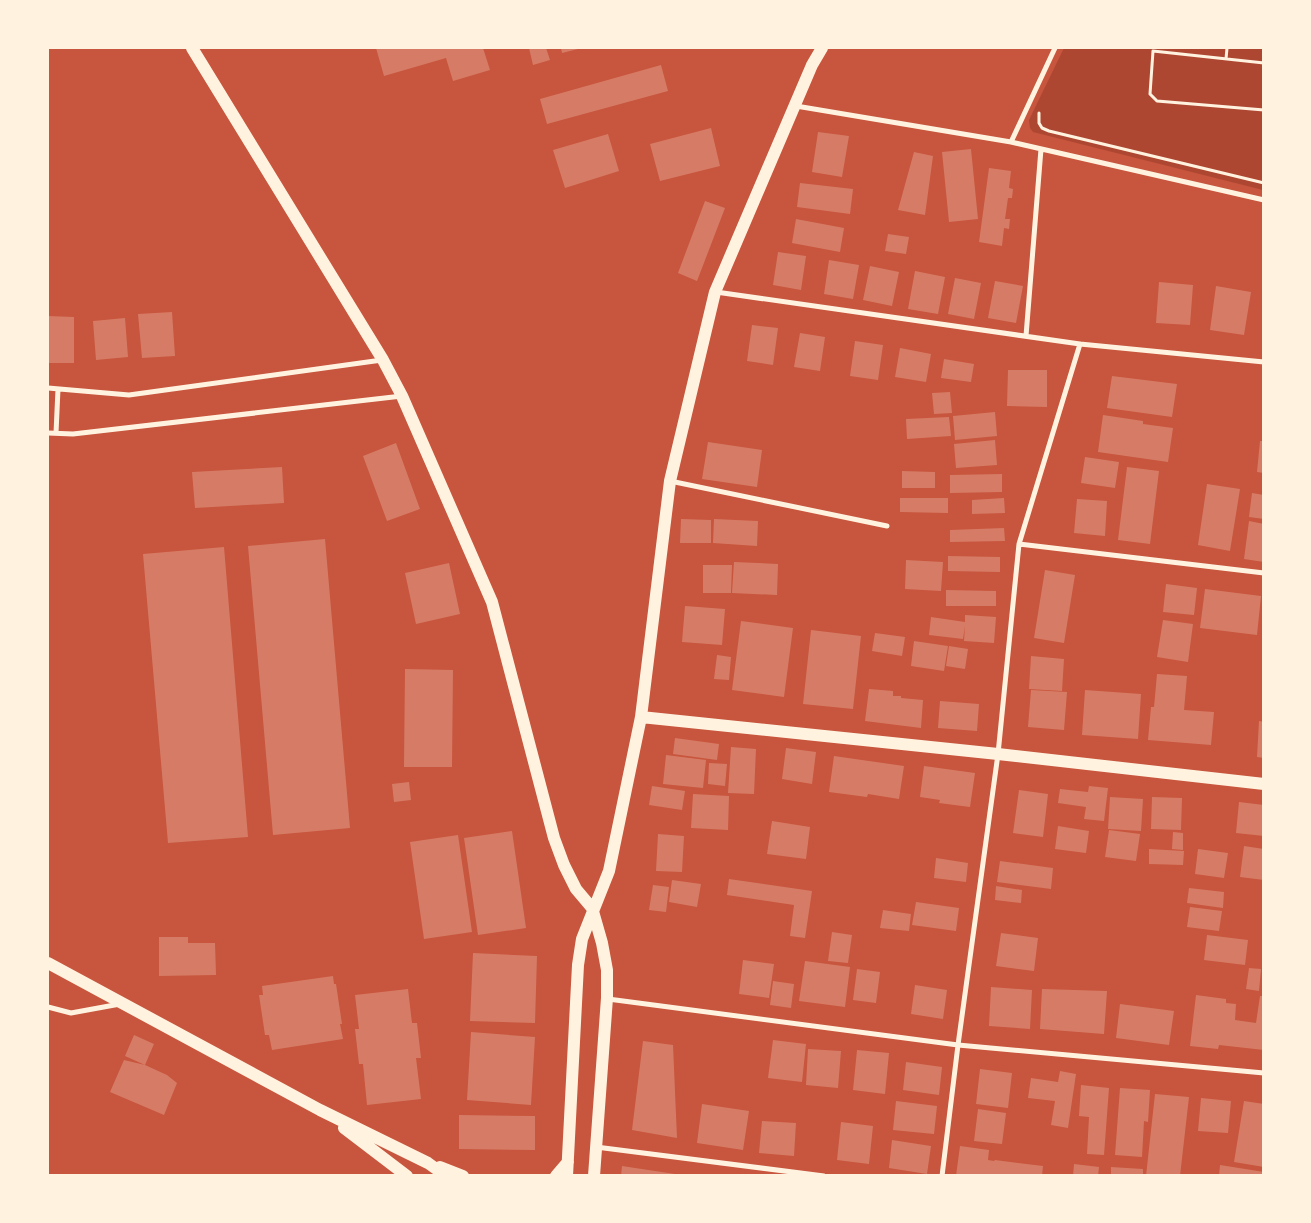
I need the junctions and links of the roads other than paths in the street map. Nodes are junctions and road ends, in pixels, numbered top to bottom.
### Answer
1 (192, 48) edge
2 (822, 48) edge
3 (1055, 48) edge
4 (795, 105) junction
5 (1011, 142) junction
6 (1041, 149) junction
7 (1264, 200) edge
8 (715, 292) junction
9 (1026, 336) junction
10 (1080, 344) junction
11 (383, 360) junction
12 (1264, 362) edge
13 (48, 388) edge
14 (58, 389) junction
15 (402, 396) junction
16 (48, 433) edge
17 (56, 433) junction
18 (670, 481) junction
19 (887, 526) dead end
20 (1019, 544) junction
21 (1264, 573) edge
22 (641, 717) junction
23 (998, 754) junction
24 (1264, 784) edge
25 (592, 908) junction
26 (48, 963) edge
27 (606, 998) junction
28 (125, 1004) junction
29 (48, 1007) edge
30 (958, 1045) junction
31 (1264, 1073) edge
32 (320, 1110) junction
33 (595, 1147) junction
34 (568, 1162) junction
35 (428, 1163) junction
36 (407, 1176) edge
37 (446, 1176) edge
38 (463, 1176) edge
39 (556, 1176) edge
40 (567, 1176) edge
41 (594, 1176) edge
42 (824, 1176) edge
43 (942, 1176) edge

1 - 11 main road
2 - 4 main road
3 - 5 street
4 - 5 street
4 - 8 main road
5 - 6 street
6 - 7 street
6 - 9 street
8 - 9 street
8 - 18 main road
9 - 10 street
10 - 12 street
10 - 20 street
11 - 14 street
11 - 15 main road
13 - 14 street
14 - 17 street
15 - 17 street
15 - 25 main road
16 - 17 street
18 - 19 street
18 - 22 main road
20 - 21 street
20 - 23 street
22 - 23 main road
22 - 25 main road
23 - 24 main road
23 - 30 street
25 - 27 main road
25 - 34 main road
26 - 28 main road
27 - 30 street
27 - 33 main road
28 - 29 street
28 - 32 main road
30 - 31 street
30 - 43 street
32 - 35 main road
32 - 36 main road
33 - 41 main road
33 - 42 street
34 - 39 main road
34 - 40 main road
35 - 37 main road
35 - 38 main road

